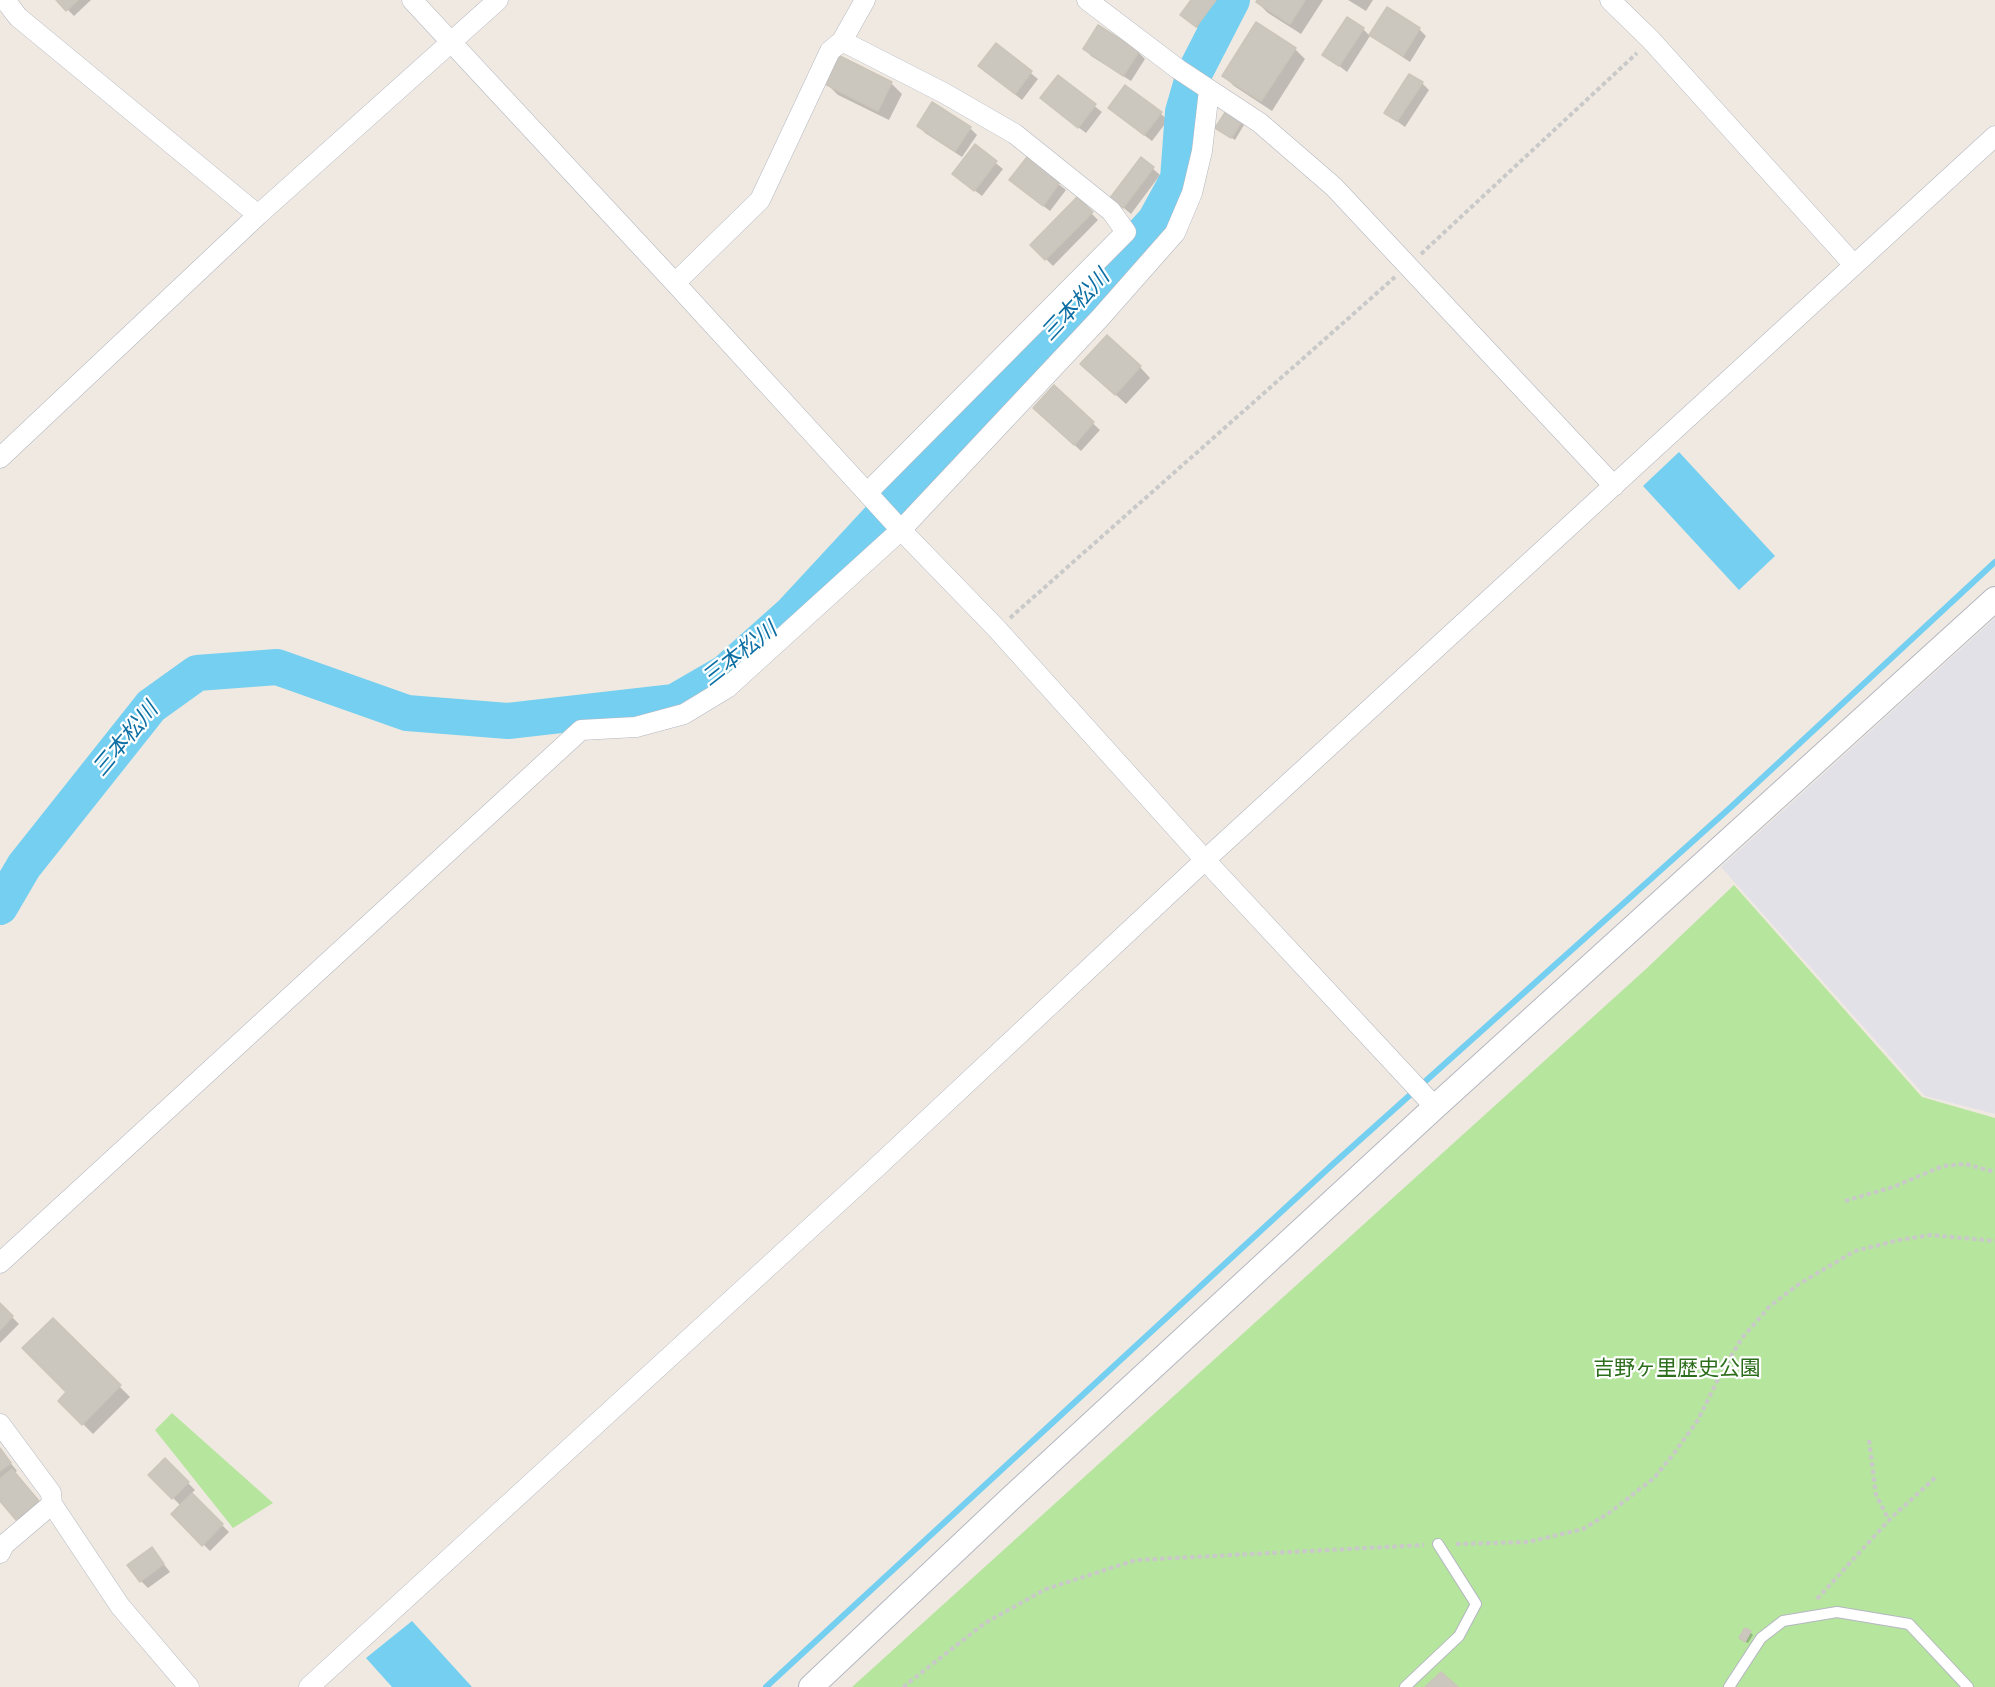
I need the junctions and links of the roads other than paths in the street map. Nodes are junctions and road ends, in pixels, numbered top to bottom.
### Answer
1 (5, 0) edge
2 (412, 0) edge
3 (498, 0) edge
4 (865, 0) edge
5 (1087, 0) edge
6 (1610, 0) edge
7 (842, 41) junction
8 (452, 44) junction
9 (1209, 90) junction
10 (1995, 136) edge
11 (258, 215) junction
12 (1854, 266) junction
13 (675, 283) junction
14 (0, 458) edge
15 (1614, 486) junction
16 (867, 493) junction
17 (902, 530) junction
18 (1995, 599) edge
19 (1205, 860) junction
20 (1435, 1107) junction
21 (0, 1263) edge
22 (0, 1424) edge
23 (52, 1504) junction
24 (1438, 1544) road end
25 (0, 1553) edge
26 (189, 1687) edge
27 (309, 1687) edge
28 (811, 1687) edge
29 (1406, 1687) edge
30 (1729, 1687) edge
31 (1968, 1687) edge

1 - 11 street
2 - 8 street
3 - 8 street
4 - 7 street
5 - 9 street
6 - 12 street
7 - 13 street
7 - 16 street
8 - 11 street
8 - 13 street
9 - 15 street
9 - 17 street
10 - 12 street
11 - 14 street
12 - 15 street
13 - 16 street
15 - 19 street
16 - 17 street
17 - 19 street
17 - 21 street
18 - 20 street
19 - 20 street
19 - 27 street
20 - 28 street
22 - 23 street
23 - 25 street
23 - 26 street
24 - 29 lane
30 - 31 lane

